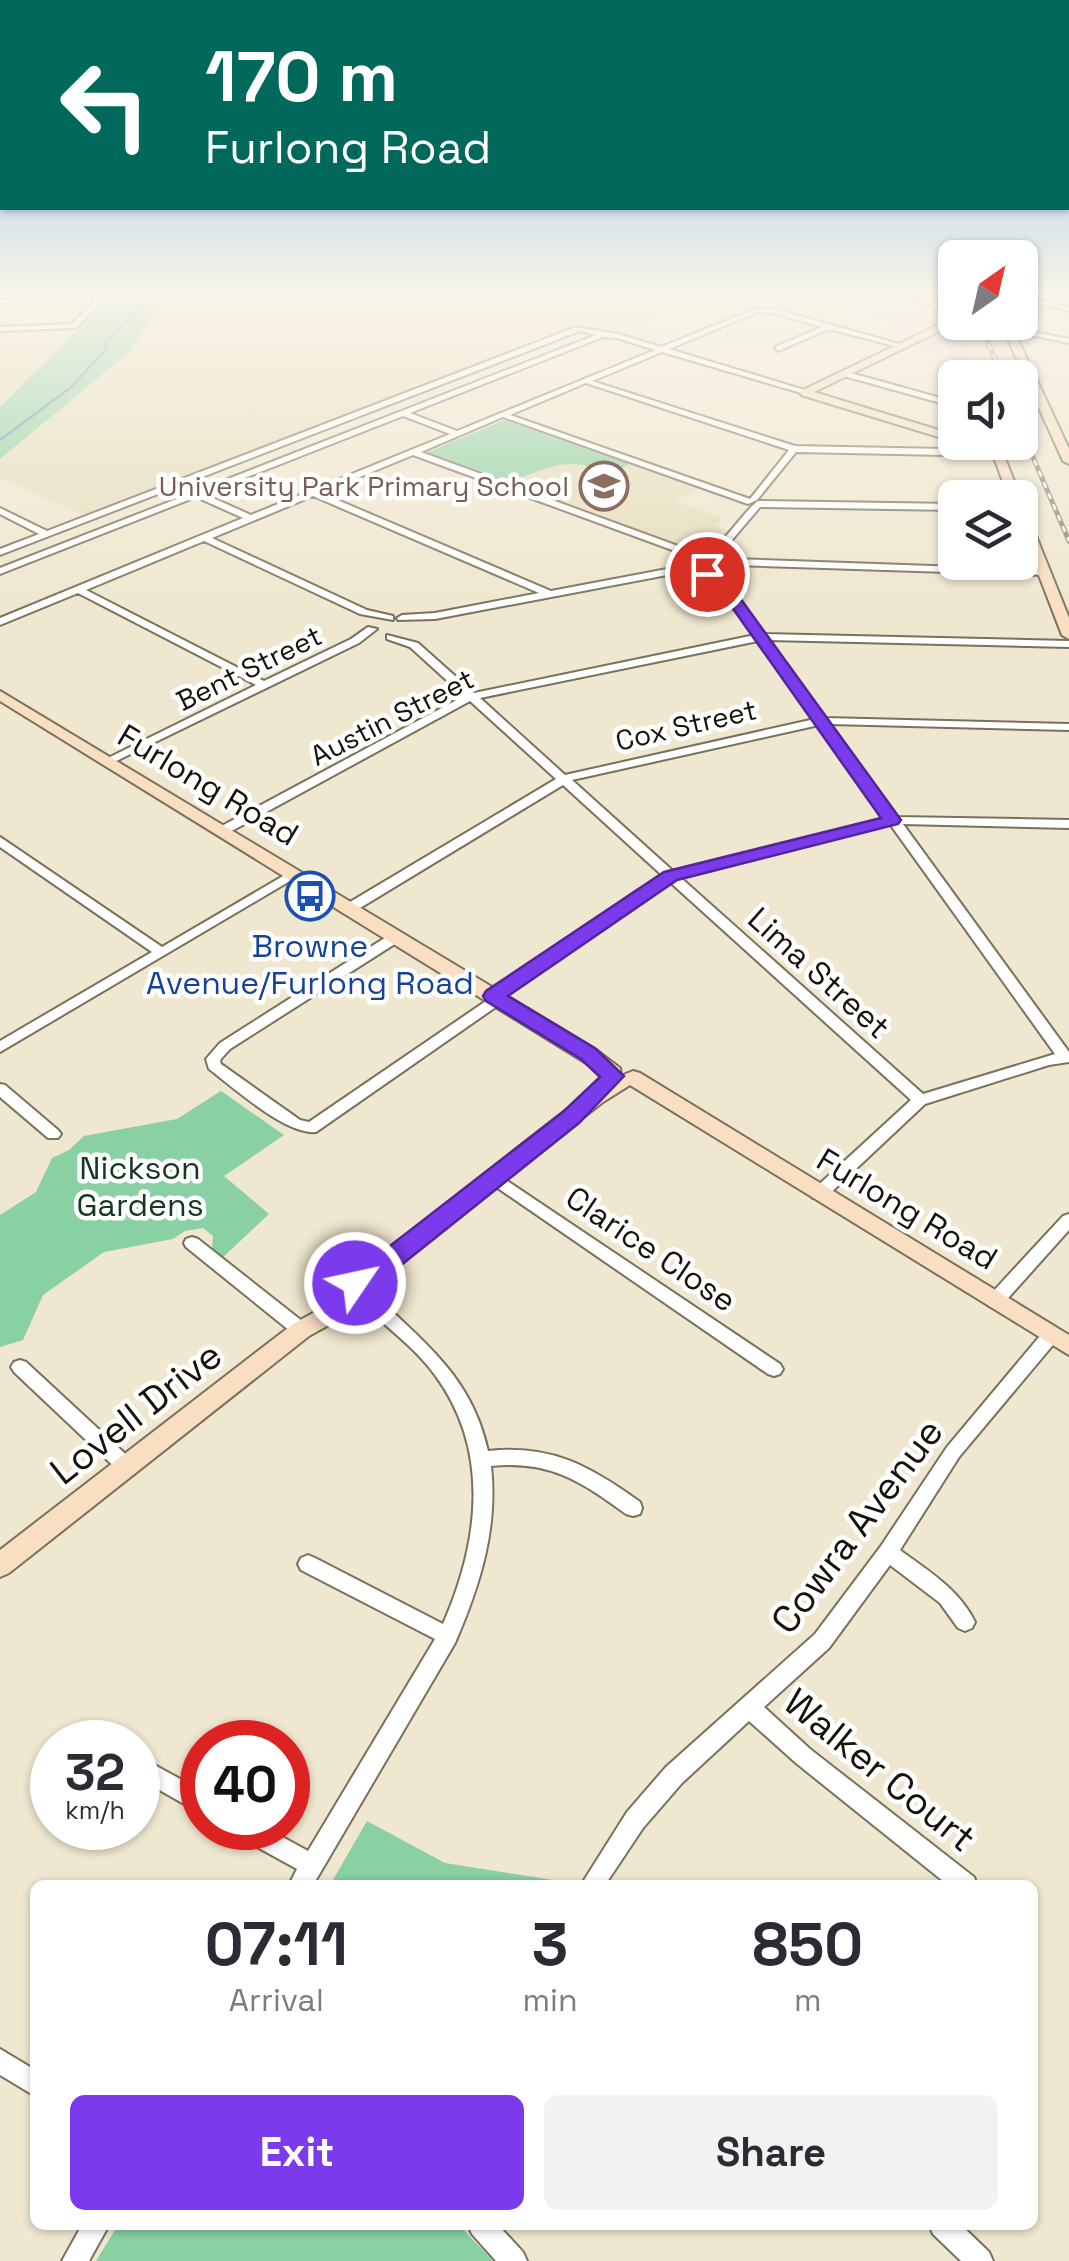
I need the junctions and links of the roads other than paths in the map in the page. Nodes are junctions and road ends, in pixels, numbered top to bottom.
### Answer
1 (389, 402) edge
2 (429, 402) edge
3 (537, 402) edge
4 (649, 402) edge
5 (836, 402) edge
6 (1044, 402) edge
7 (404, 414) junction
8 (504, 415) junction
9 (458, 434) junction
10 (938, 434) edge
11 (1064, 442) edge
12 (794, 449) junction
13 (414, 452) junction
14 (936, 452) edge
15 (1069, 461) edge
16 (316, 493) junction
17 (198, 495) junction
18 (755, 501) junction
19 (938, 507) edge
20 (0, 511) edge
21 (252, 519) junction
22 (47, 534) junction
23 (205, 538) junction
24 (0, 552) edge
25 (1038, 557) edge
26 (689, 563) junction
27 (722, 563) junction
28 (0, 571) edge
29 (1044, 572) junction
30 (79, 590) junction
31 (549, 594) junction
32 (0, 610) edge
33 (364, 612) junction
34 (435, 616) junction
35 (12, 617) junction
36 (395, 618) junction
37 (0, 622) edge
38 (379, 632) junction
39 (412, 634) junction
40 (1069, 635) edge
41 (761, 637) junction
42 (1069, 644) edge
43 (265, 686) junction
44 (0, 696) edge
45 (472, 697) junction
46 (822, 721) junction
47 (1069, 727) edge
48 (108, 762) junction
49 (562, 780) junction
50 (892, 820) junction
51 (1069, 824) edge
52 (222, 831) junction
53 (0, 841) edge
54 (294, 875) junction
55 (670, 876) junction
56 (350, 908) junction
57 (396, 937) junction
58 (160, 952) junction
59 (496, 998) junction
60 (0, 1048) edge
61 (1067, 1057) edge
62 (621, 1077) junction
63 (0, 1089) edge
64 (920, 1100) junction
65 (53, 1134) dead end
66 (494, 1178) junction
67 (819, 1194) junction
68 (1069, 1220) edge
69 (192, 1243) dead end
70 (354, 1295) junction
71 (995, 1301) junction
72 (310, 1324) junction
73 (1060, 1341) edge
74 (20, 1367) dead end
75 (774, 1370) dead end
76 (482, 1459) junction
77 (128, 1468) junction
78 (634, 1508) dead end
79 (888, 1552) junction
80 (308, 1564) dead end
81 (0, 1566) edge
82 (965, 1622) dead end
83 (448, 1636) junction
84 (750, 1708) junction
85 (273, 1850) edge
86 (305, 1875) edge
87 (595, 1880) edge
88 (960, 1880) edge
89 (0, 2061) edge
90 (30, 2081) edge
91 (93, 2230) edge
92 (486, 2230) edge
93 (947, 2230) edge
94 (75, 2261) edge
95 (514, 2261) edge
96 (980, 2261) edge

1 - 22 street
2 - 7 street
3 - 8 street
4 - 12 street
5 - 10 street
6 - 11 street
7 - 9 street
7 - 17 street
8 - 9 street
8 - 18 street
9 - 13 street
11 - 15 street
12 - 14 street
12 - 18 street
13 - 16 street
13 - 26 street
16 - 21 street
16 - 31 street
17 - 21 street
17 - 28 street
18 - 19 street
18 - 27 street
20 - 22 street
21 - 23 street
22 - 24 street
23 - 30 street
23 - 33 street
25 - 29 street
26 - 27 street
26 - 27 street
26 - 31 street
27 - 29 street
27 - 41 street
29 - 40 street
30 - 35 street
30 - 43 street
31 - 34 street
32 - 35 street
33 - 36 street
33 - 38 street
34 - 36 street
34 - 39 street
35 - 37 street
36 - 38 street, Bent Street
36 - 39 street
38 - 39 street, Lima Street
38 - 43 street, Bent Street
39 - 45 street, Lima Street
41 - 42 street, Austin Street
41 - 45 street, Austin Street
41 - 46 street
43 - 48 street, Bent Street
44 - 48 street, Furlong Road
45 - 49 street, Lima Street
45 - 52 street, Austin Street
46 - 47 street, Cox Street
46 - 49 street, Cox Street
46 - 50 street
48 - 52 street, Furlong Road
49 - 55 street, Lima Street
49 - 56 street, Cox Street
50 - 51 street
50 - 55 street
50 - 61 street
52 - 54 street, Furlong Road
53 - 58 street
54 - 56 street, Furlong Road
54 - 58 street
55 - 59 street
55 - 64 street, Lima Street
56 - 57 street, Furlong Road
57 - 59 street, Furlong Road
57 - 59 street
58 - 60 street
59 - 62 street, Furlong Road
61 - 64 street
62 - 66 street, Lovell Drive
62 - 67 street, Furlong Road
63 - 65 street
64 - 67 street
66 - 70 street, Lovell Drive
66 - 75 street, Clarice Close
67 - 71 street, Furlong Road
68 - 71 street
69 - 72 street
70 - 72 street, Lovell Drive
70 - 76 street
71 - 73 street, Furlong Road
72 - 77 street, Lovell Drive
73 - 79 street, Cowra Avenue
74 - 77 street
76 - 78 street
76 - 83 street
77 - 81 street, Lovell Drive
79 - 82 street
79 - 84 street, Cowra Avenue
80 - 83 street
83 - 86 street
84 - 87 street, Cowra Avenue
84 - 88 street, Walker Court
85 - 86 street
89 - 90 street
91 - 94 street
92 - 95 street
93 - 96 street

